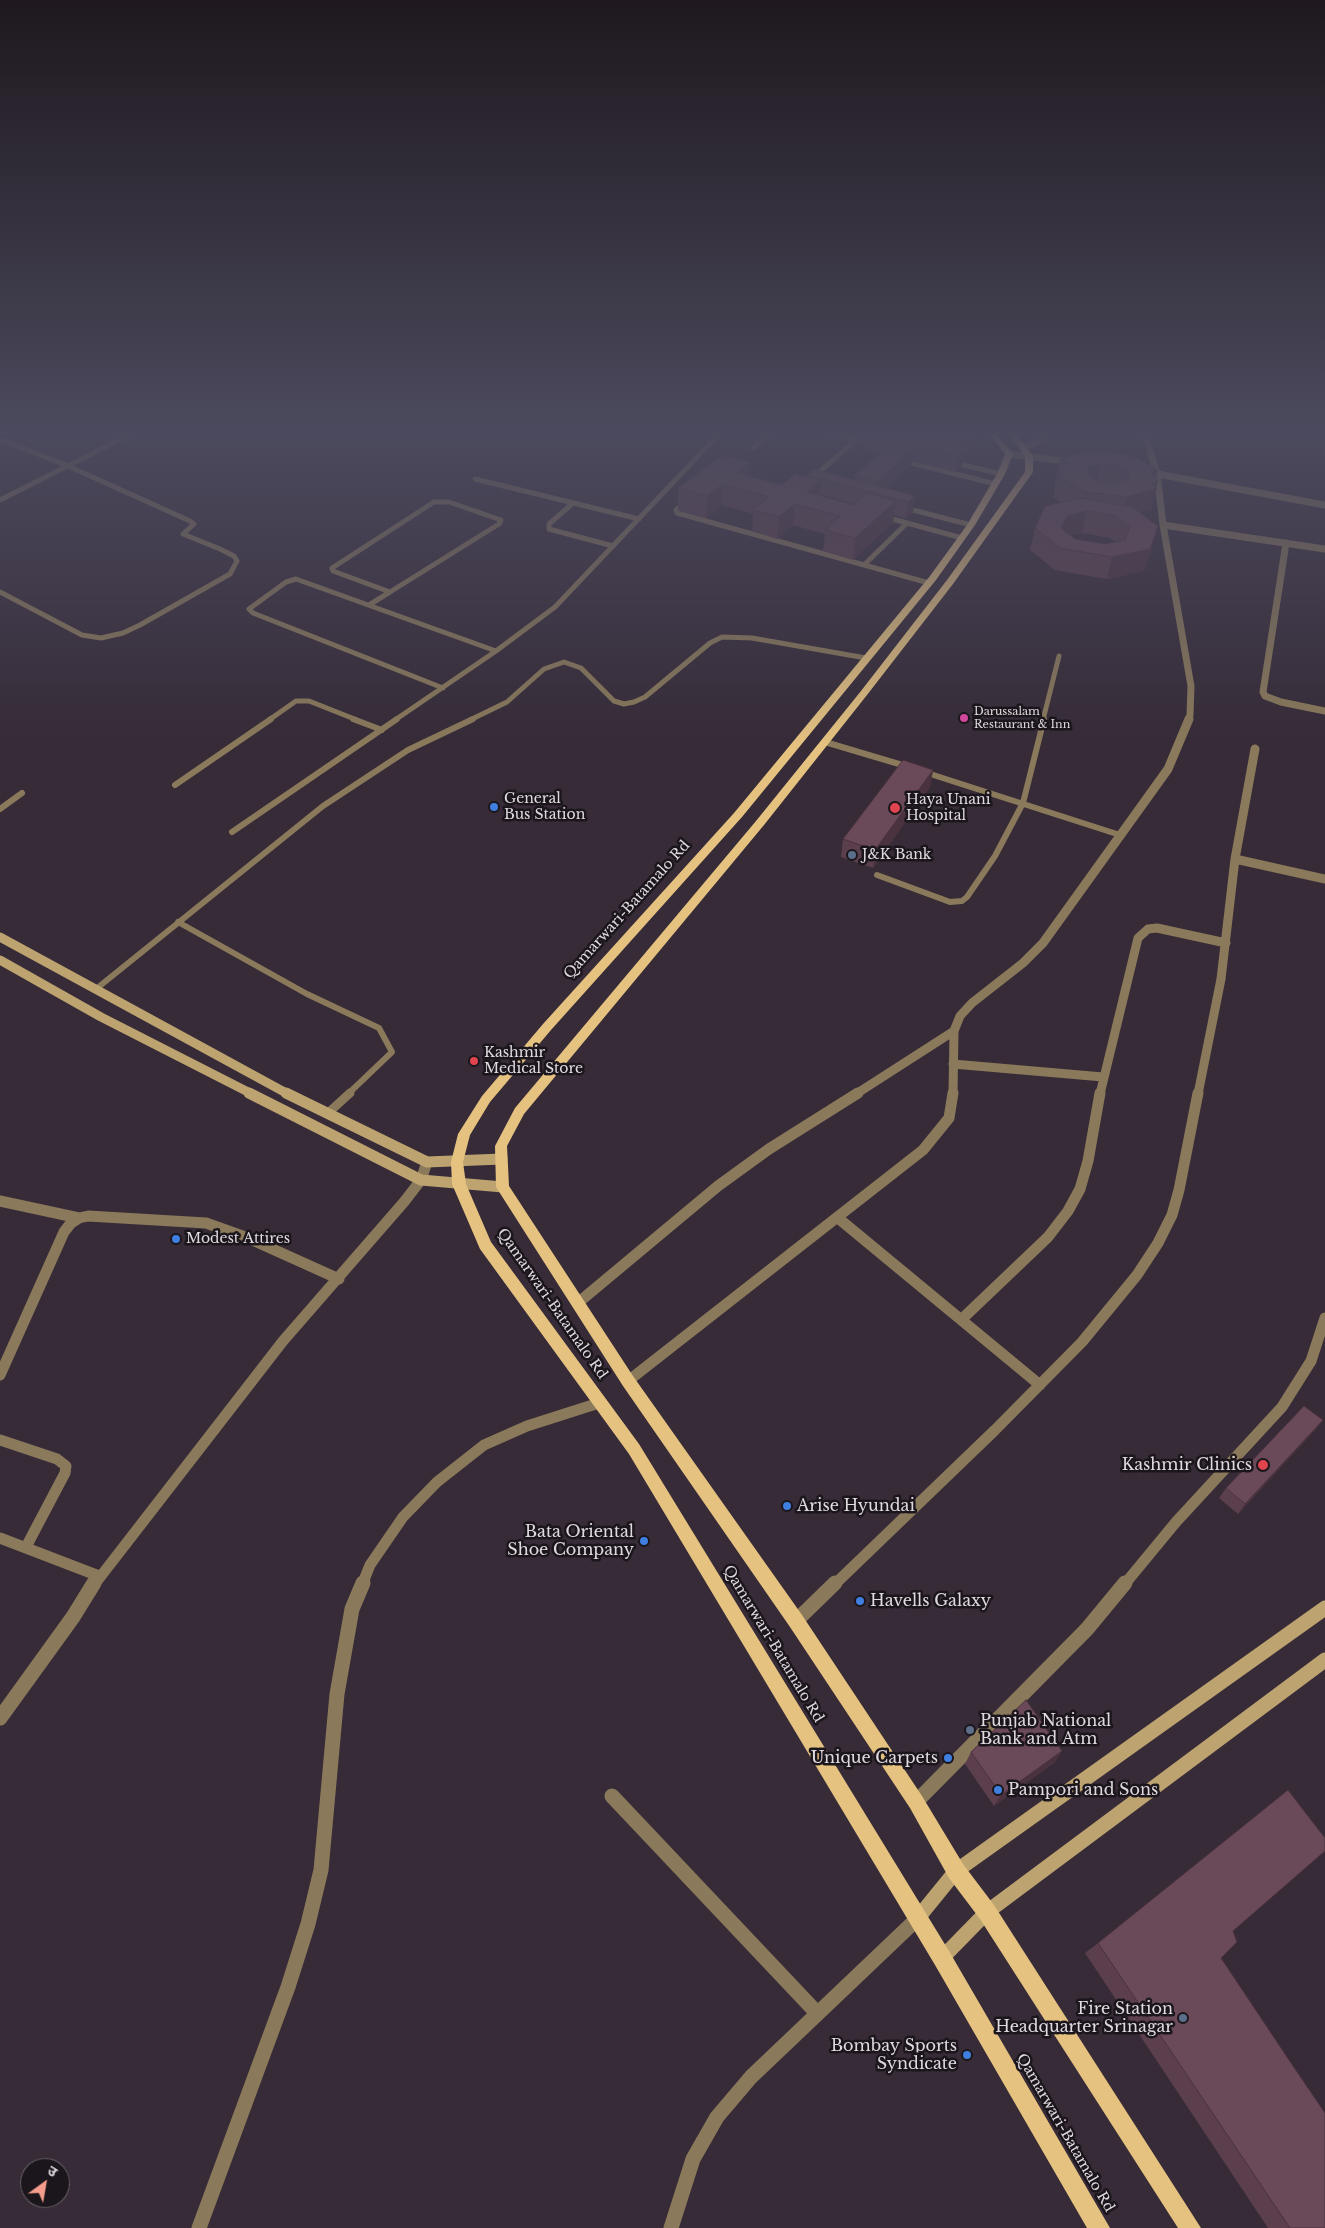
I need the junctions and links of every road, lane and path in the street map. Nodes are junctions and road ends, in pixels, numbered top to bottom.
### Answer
1 (192, 538) edge
2 (378, 538) edge
3 (477, 538) edge
4 (582, 538) edge
5 (621, 538) edge
6 (765, 538) edge
7 (892, 538) edge
8 (962, 538) edge
9 (982, 538) edge
10 (1165, 538) edge
11 (1252, 538) edge
12 (1286, 543) junction
13 (613, 546) junction
14 (1325, 549) edge
15 (864, 566) junction
16 (929, 583) junction
17 (0, 592) edge
18 (390, 592) junction
19 (369, 605) junction
20 (496, 651) junction
21 (1059, 656) dead end
22 (866, 658) junction
23 (442, 688) junction
24 (1325, 711) edge
25 (382, 730) junction
26 (825, 742) junction
27 (1255, 749) dead end
28 (175, 785) dead end
29 (22, 793) dead end
30 (1022, 803) junction
31 (0, 809) edge
32 (232, 832) dead end
33 (1120, 835) junction
34 (1235, 859) junction
35 (877, 875) dead end
36 (1325, 878) edge
37 (178, 922) junction
38 (0, 937) edge
39 (1226, 944) junction
40 (0, 960) edge
41 (96, 989) junction
42 (954, 1031) junction
43 (953, 1064) junction
44 (1102, 1077) junction
45 (328, 1114) junction
46 (502, 1159) junction
47 (428, 1162) junction
48 (457, 1162) junction
49 (422, 1180) junction
50 (459, 1184) junction
51 (503, 1187) junction
52 (0, 1201) edge
53 (79, 1218) junction
54 (838, 1218) junction
55 (339, 1279) junction
56 (580, 1304) junction
57 (1325, 1318) edge
58 (962, 1319) junction
59 (0, 1375) edge
60 (628, 1381) junction
61 (1040, 1385) junction
62 (599, 1403) junction
63 (0, 1440) edge
64 (0, 1538) edge
65 (26, 1547) junction
66 (99, 1576) junction
67 (1325, 1608) edge
68 (796, 1621) junction
69 (1325, 1660) edge
70 (0, 1718) edge
71 (612, 1796) dead end
72 (916, 1802) junction
73 (956, 1871) junction
74 (987, 1912) junction
75 (917, 1920) junction
76 (942, 1958) junction
77 (817, 2013) junction
78 (199, 2228) edge
79 (671, 2228) edge
80 (1099, 2228) edge
81 (1190, 2228) edge

1 - 17 lane
2 - 18 lane
3 - 18 lane
4 - 13 lane
5 - 13 lane
6 - 15 lane
7 - 15 lane
8 - 16 main road, Qamarwari-Batamalo Rd
9 - 26 main road
10 - 33 street
11 - 12 street
12 - 14 street
12 - 24 street
13 - 20 lane
15 - 16 lane
16 - 22 main road, Qamarwari-Batamalo Rd
18 - 19 lane
19 - 20 lane
19 - 23 lane
20 - 23 lane
21 - 30 lane
22 - 37 lane
22 - 48 main road, Qamarwari-Batamalo Rd
23 - 25 lane
25 - 28 lane
25 - 32 lane
26 - 30 lane
26 - 46 main road
27 - 34 street
29 - 31 lane
30 - 33 lane
30 - 35 lane
33 - 42 street
34 - 36 street
34 - 39 street
37 - 41 lane
37 - 45 lane
38 - 41 street
39 - 44 street
39 - 61 street
40 - 49 street
41 - 45 street
42 - 43 street
42 - 56 street
43 - 44 street
43 - 54 street
44 - 58 street
45 - 47 street
46 - 48 street
46 - 51 main road
47 - 48 street
47 - 49 street
48 - 50 main road, Qamarwari-Batamalo Rd
49 - 50 street
49 - 55 street
50 - 51 street
50 - 62 main road, Qamarwari-Batamalo Rd
51 - 56 main road, Qamarwari-Batamalo Rd
52 - 53 street
53 - 55 street
53 - 59 street
54 - 58 street
54 - 60 street
55 - 66 street
56 - 60 main road, Qamarwari-Batamalo Rd
57 - 72 street
58 - 61 street
60 - 68 main road, Qamarwari-Batamalo Rd
61 - 68 street
62 - 75 main road, Qamarwari-Batamalo Rd
62 - 78 street
63 - 65 street
64 - 65 street
65 - 66 street
66 - 70 street
67 - 73 street
68 - 72 main road, Qamarwari-Batamalo Rd
69 - 74 street
71 - 77 street
72 - 73 main road, Qamarwari-Batamalo Rd
73 - 74 main road
73 - 75 street
74 - 76 street
74 - 81 main road
75 - 76 main road, Qamarwari-Batamalo Rd
75 - 77 street
76 - 80 main road, Qamarwari-Batamalo Rd
77 - 79 street

